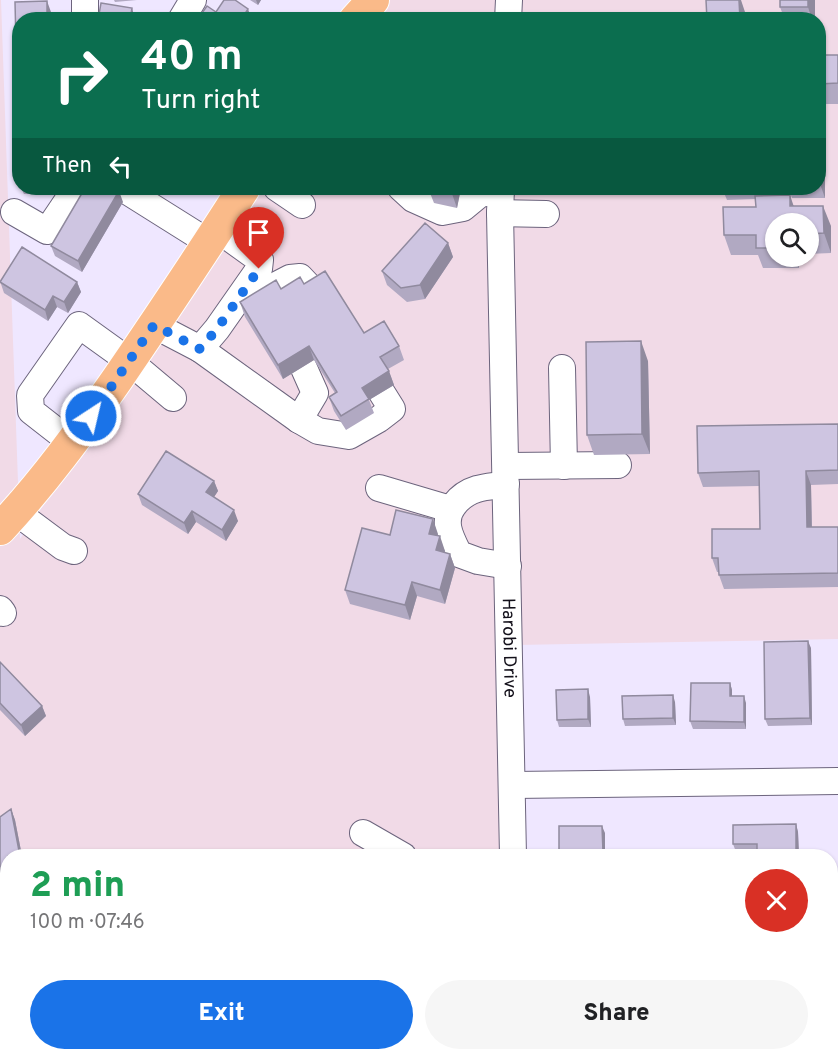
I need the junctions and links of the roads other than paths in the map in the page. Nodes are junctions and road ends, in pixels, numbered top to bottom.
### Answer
1 (373, 0) edge
2 (362, 12) edge
3 (71, 195) edge
4 (136, 195) edge
5 (239, 195) edge
6 (287, 195) edge
7 (409, 195) edge
8 (479, 195) edge
9 (501, 197) edge
10 (302, 205) dead end
11 (14, 212) dead end
12 (546, 214) dead end
13 (212, 236) junction
14 (316, 294) edge
15 (236, 302) junction
16 (154, 325) junction
17 (200, 349) junction
18 (129, 361) junction
19 (303, 366) edge
20 (562, 368) dead end
21 (382, 393) edge
22 (173, 398) dead end
23 (299, 420) junction
24 (72, 443) junction
25 (618, 465) dead end
26 (564, 466) junction
27 (506, 475) junction
28 (379, 488) dead end
29 (450, 509) junction
30 (8, 521) edge
31 (74, 550) dead end
32 (508, 566) junction
33 (838, 781) edge
34 (513, 785) junction
35 (363, 833) dead end
36 (392, 849) edge
37 (513, 849) edge

1 - 2 main road
3 - 11 street
4 - 13 street
5 - 13 main road
6 - 10 street
7 - 8 street
9 - 12 street
9 - 27 street, Harobi Drive
13 - 15 street
13 - 16 main road
14 - 15 street
15 - 17 street
16 - 17 street
16 - 18 main road
17 - 23 street
18 - 22 street
18 - 24 main road
18 - 24 street
19 - 23 street
20 - 26 street
21 - 23 street
24 - 30 main road
25 - 26 street
26 - 27 street
27 - 29 street
27 - 32 street, Harobi Drive
28 - 29 street
29 - 32 street
30 - 31 street
32 - 34 street, Harobi Drive
33 - 34 street
34 - 37 street, Harobi Drive
35 - 36 street

